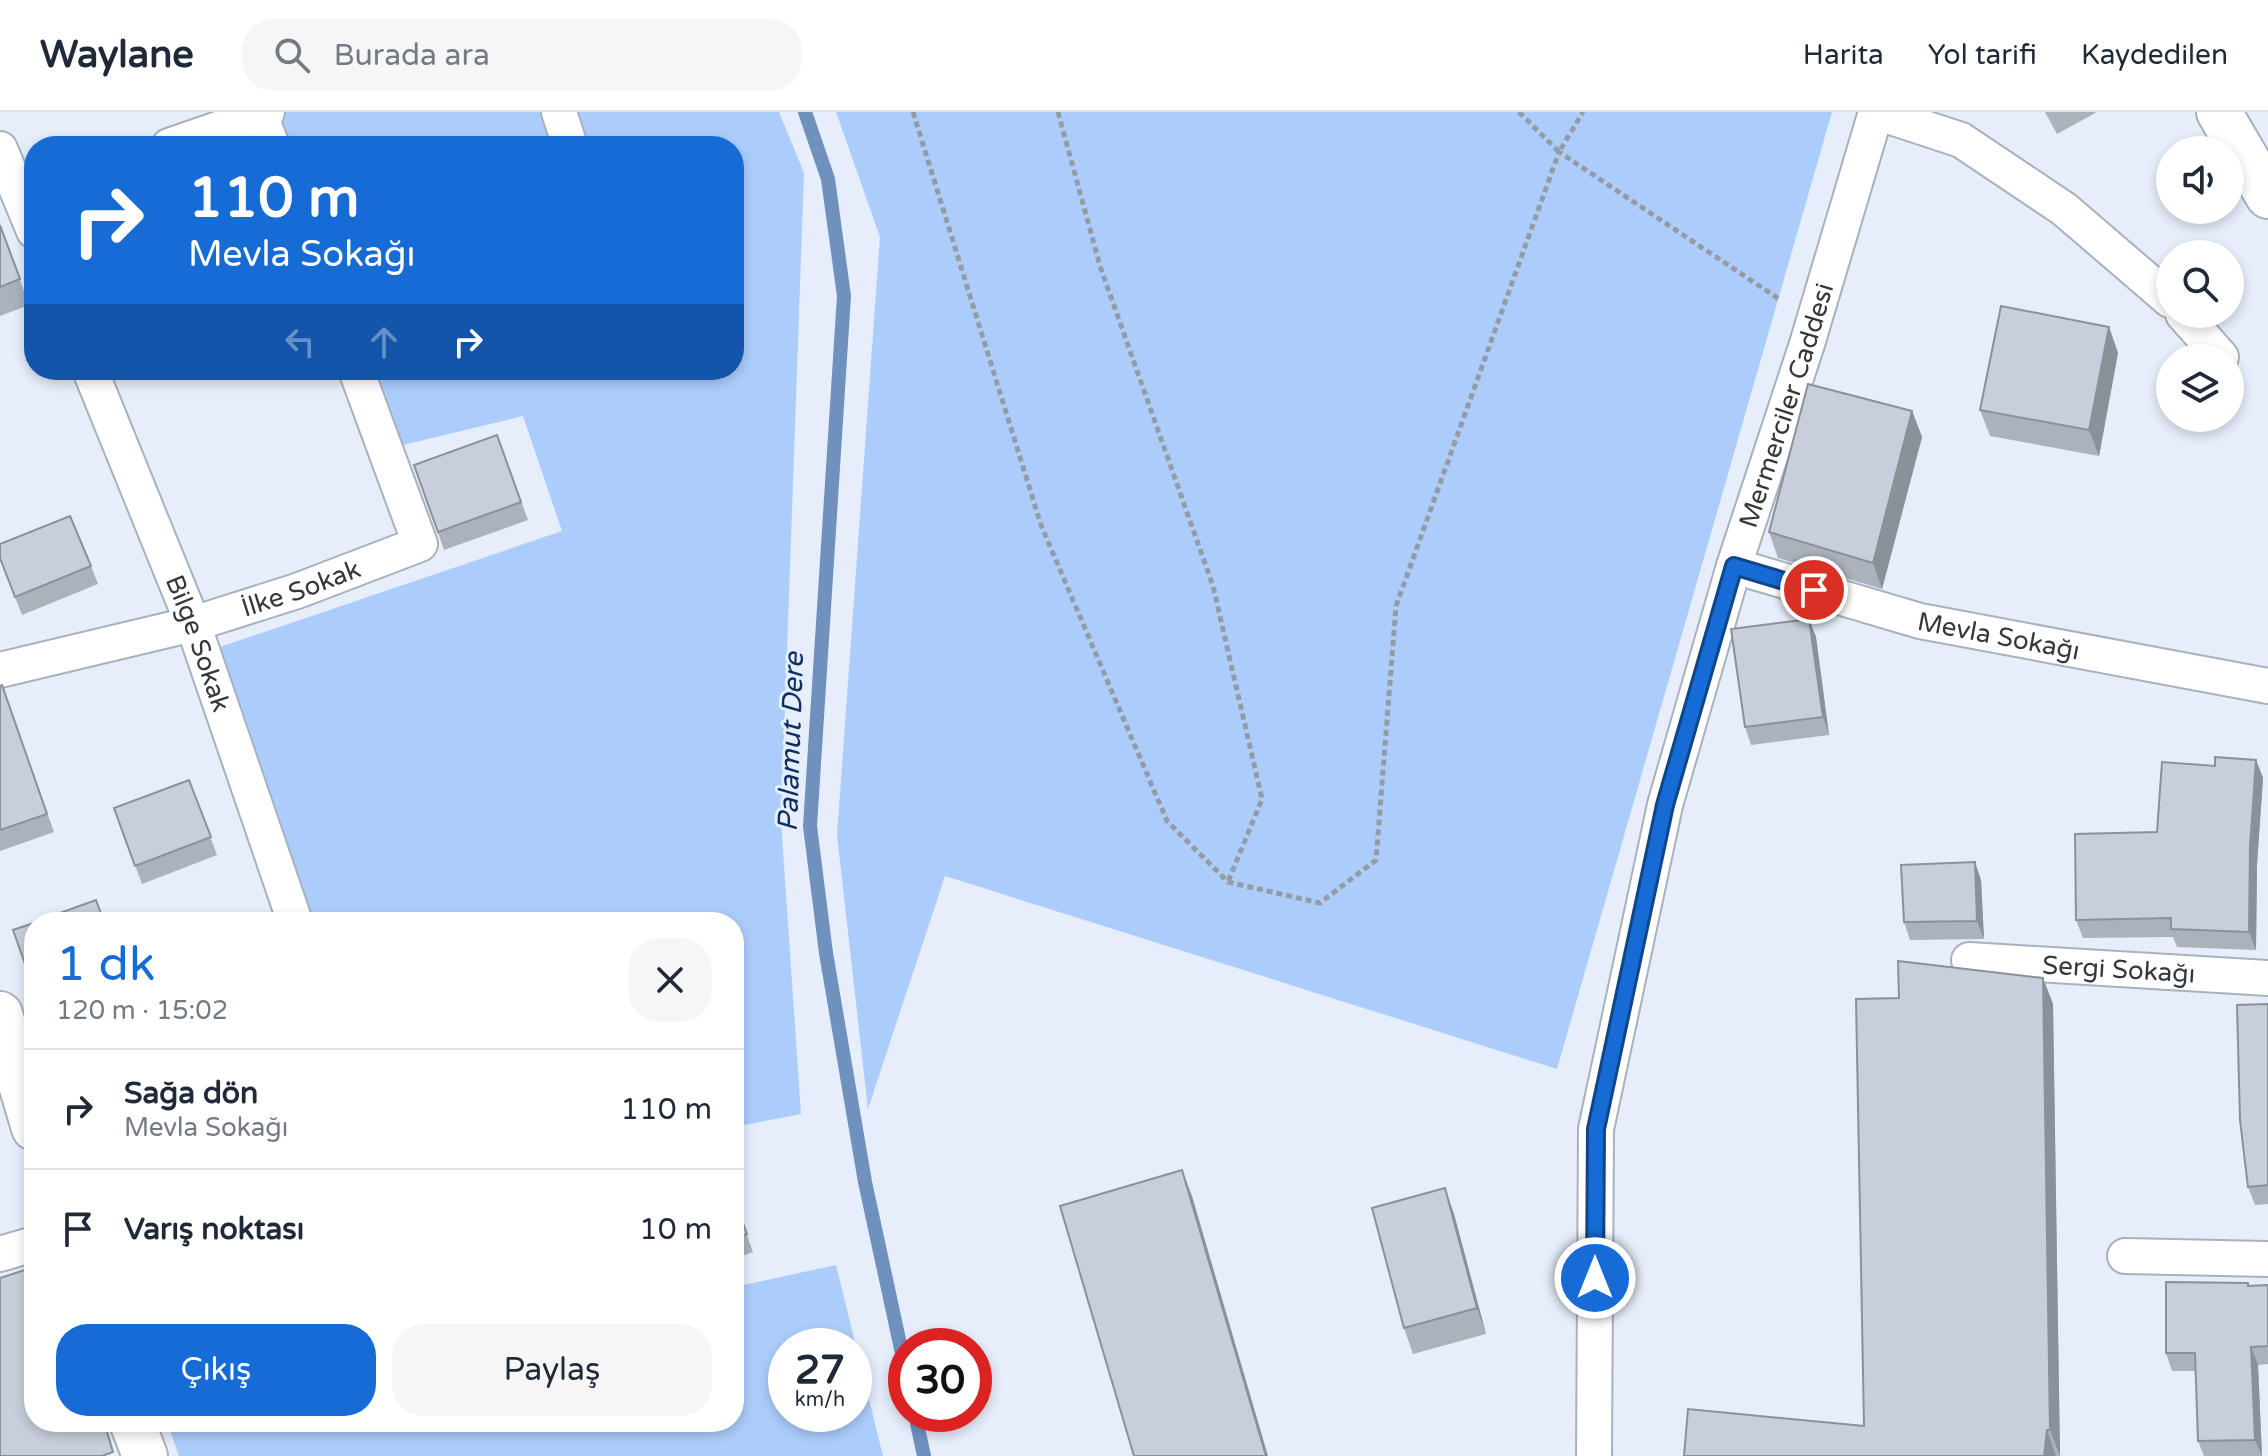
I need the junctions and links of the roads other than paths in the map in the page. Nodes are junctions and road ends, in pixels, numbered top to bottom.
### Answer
1 (559, 112) edge
2 (1876, 112) edge
3 (2219, 112) edge
4 (264, 121) edge
5 (207, 136) edge
6 (567, 136) edge
7 (0, 149) edge
8 (2266, 187) edge
9 (18, 198) edge
10 (2156, 288) edge
11 (2195, 328) edge
12 (2210, 344) edge
13 (94, 380) edge
14 (360, 380) edge
15 (1734, 566) junction
16 (193, 624) junction
17 (0, 670) edge
18 (2268, 686) edge
19 (292, 912) edge
20 (1969, 960) dead end
21 (2268, 978) edge
22 (0, 1014) edge
23 (24, 1094) edge
24 (24, 1247) edge
25 (0, 1254) edge
26 (2125, 1256) dead end
27 (2268, 1259) edge
28 (136, 1432) edge
29 (145, 1456) edge
30 (1594, 1456) edge

1 - 6 street
2 - 10 street
2 - 15 street, Mermerciler Caddesi
3 - 8 main road
4 - 5 street
7 - 9 street
11 - 12 street
13 - 16 street, Bilge Sokak
14 - 16 street, İlke Sokak
15 - 18 street, Mevla Sokağı
15 - 30 street, Mermerciler Caddesi
16 - 17 street, İlke Sokak
16 - 19 street, Bilge Sokak
20 - 21 street, Sergi Sokağı
22 - 23 main road
24 - 25 street
26 - 27 street
28 - 29 main road

